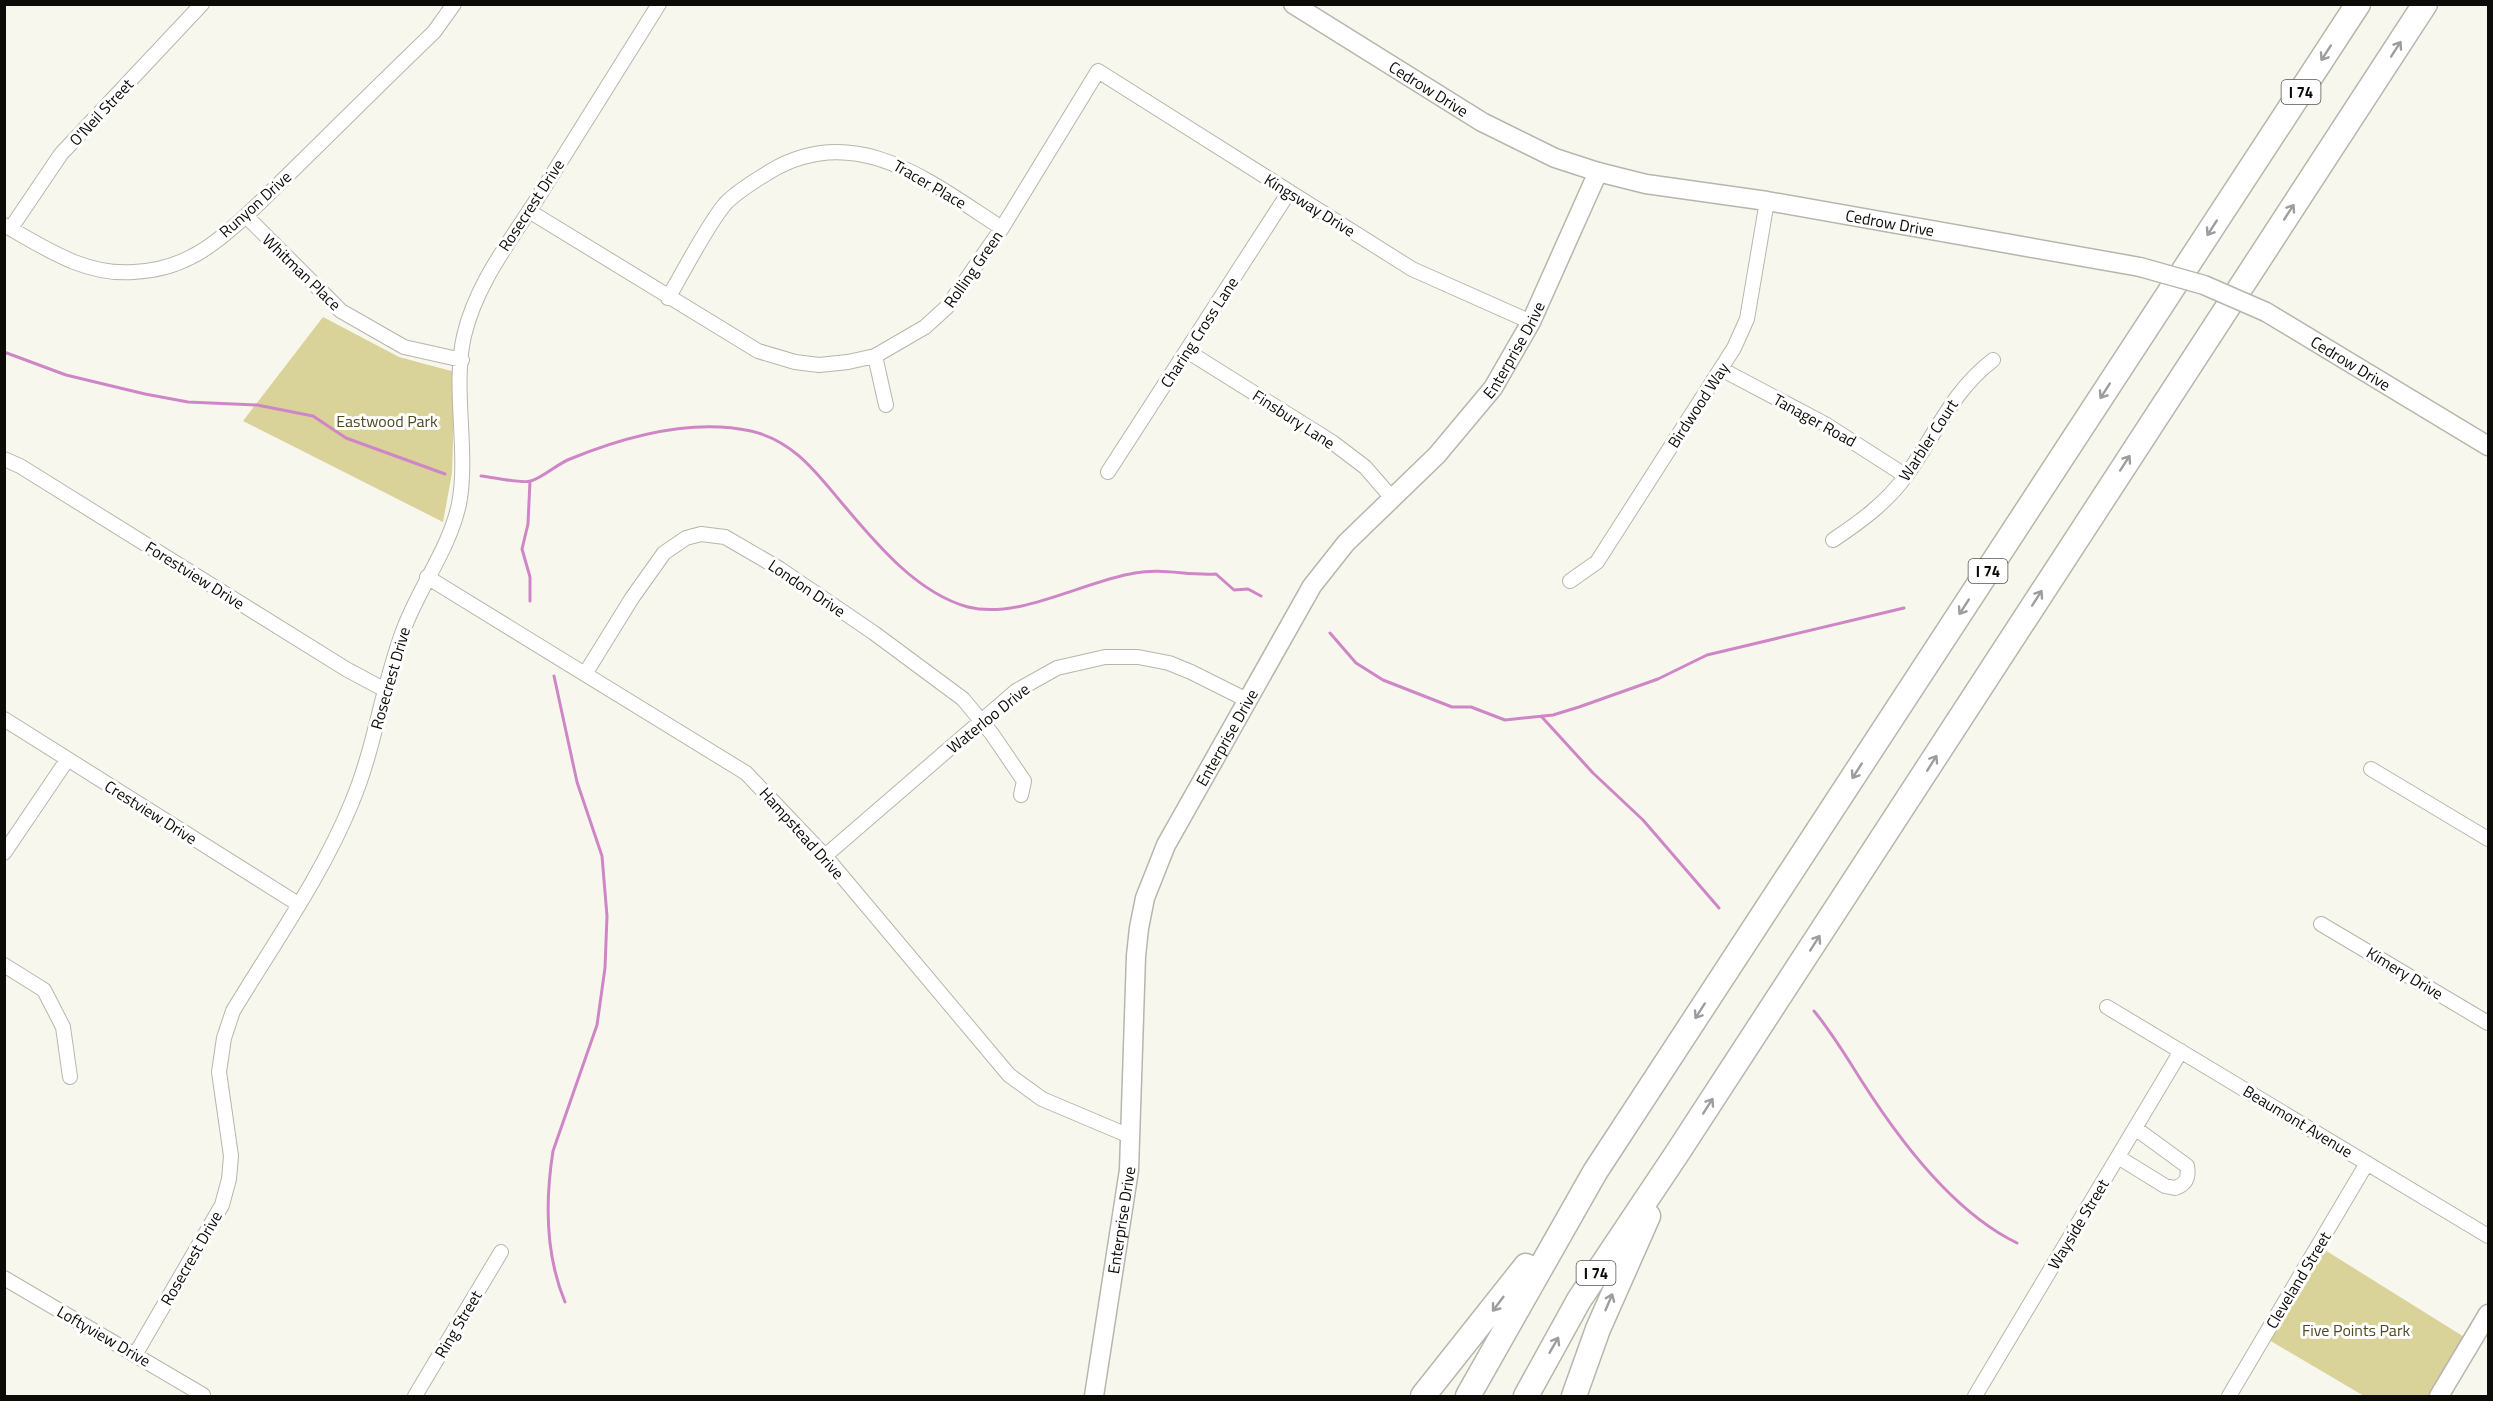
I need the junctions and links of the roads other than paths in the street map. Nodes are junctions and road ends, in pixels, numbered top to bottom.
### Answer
1 (202, 4) edge
2 (454, 4) edge
3 (659, 4) edge
4 (1293, 4) edge
5 (2358, 4) edge
6 (2425, 4) edge
7 (1098, 71) joint
8 (1599, 172) junction
9 (1289, 192) junction
10 (1767, 201) junction
11 (529, 212) junction
12 (246, 216) junction
13 (8, 226) edge
14 (1002, 228) junction
15 (668, 298) junction
16 (1531, 321) junction
17 (1187, 351) junction
18 (875, 356) junction
19 (462, 360) junction
20 (1993, 360) dead end
21 (1722, 369) junction
22 (886, 405) dead end
23 (2488, 446) edge
24 (4, 459) edge
25 (1108, 472) dead end
26 (1906, 476) junction
27 (1392, 498) junction
28 (1833, 540) dead end
29 (427, 577) junction
30 (1570, 581) dead end
31 (585, 674) junction
32 (387, 691) junction
33 (1247, 700) junction
34 (4, 719) edge
35 (982, 721) junction
36 (67, 760) junction
37 (2371, 769) dead end
38 (1021, 795) dead end
39 (2488, 839) edge
40 (4, 853) edge
41 (825, 856) junction
42 (298, 904) junction
43 (2321, 924) dead end
44 (4, 964) edge
45 (2107, 1007) dead end
46 (2488, 1023) edge
47 (2181, 1051) junction
48 (70, 1077) dead end
49 (2135, 1128) junction
50 (1132, 1137) junction
51 (1676, 1155) junction
52 (2118, 1157) junction
53 (2367, 1163) junction
54 (1595, 1172) junction
55 (2488, 1236) edge
56 (501, 1252) dead end
57 (4, 1278) edge
58 (2488, 1314) edge
59 (135, 1355) junction
60 (203, 1395) dead end
61 (415, 1396) edge
62 (1094, 1396) edge
63 (1423, 1396) edge
64 (1468, 1396) edge
65 (1526, 1396) edge
66 (1574, 1396) edge
67 (1975, 1396) edge
68 (2229, 1396) edge
69 (2439, 1396) edge

1 - 13 street, O'Neil Street
2 - 12 street, Runyon Drive
3 - 11 street, Rosecrest Drive
4 - 8 street, Cedrow Drive
5 -> 54 highway, I 74
51 -> 6 highway, I 74
7 - 9 street, Kingsway Drive
7 - 14 street, Rolling Green
8 - 10 street, Cedrow Drive
8 - 16 street, Enterprise Drive
9 - 16 street, Kingsway Drive
9 - 17 street, Charing Cross Lane
10 - 21 street, Birdwood Way
10 - 23 street, Cedrow Drive, bridge
11 - 15 street, Rolling Green
11 - 19 street, Rosecrest Drive
12 - 13 street, Runyon Drive
12 - 19 street, Whitman Place
14 - 15 street, Tracer Place
14 - 18 street, Rolling Green
15 - 18 street, Rolling Green
16 - 27 street, Enterprise Drive
17 - 25 street, Charing Cross Lane
17 - 27 street, Finsbury Lane
18 - 22 street
19 - 29 street, Rosecrest Drive
20 - 26 street, Warbler Court
21 - 26 street, Tanager Road
21 - 30 street, Birdwood Way
24 - 32 street, Forestview Drive
26 - 28 street, Warbler Court
27 - 33 street, Enterprise Drive
29 - 31 street, Hampstead Drive
29 - 32 street, Rosecrest Drive
31 - 35 street, London Drive
31 - 41 street, Hampstead Drive
32 - 42 street, Rosecrest Drive
33 - 35 street, Waterloo Drive
33 - 50 street, Enterprise Drive
34 - 36 street, Crestview Drive
35 - 38 street, London Drive
35 - 41 street, Waterloo Drive
36 - 40 street
36 - 42 street, Crestview Drive
37 - 39 street
41 - 50 street, Hampstead Drive
42 - 59 street, Rosecrest Drive
43 - 46 street, Kimery Drive
44 - 48 street
45 - 47 street, Beaumont Avenue
47 - 49 street, Wayside Street
47 - 53 street, Beaumont Avenue
49 - 52 street, Wayside Street
49 - 52 street
50 - 62 street, Enterprise Drive
65 -> 51 highway, I 74
66 -> 51 highway
52 - 67 street, Wayside Street
53 - 55 street, Beaumont Avenue
53 - 68 street, Cleveland Street
54 -> 63 highway
54 - 64 highway, I 74
56 - 61 street, Ring Street
57 - 59 street, Loftyview Drive
58 - 69 street
59 - 60 street, Loftyview Drive

